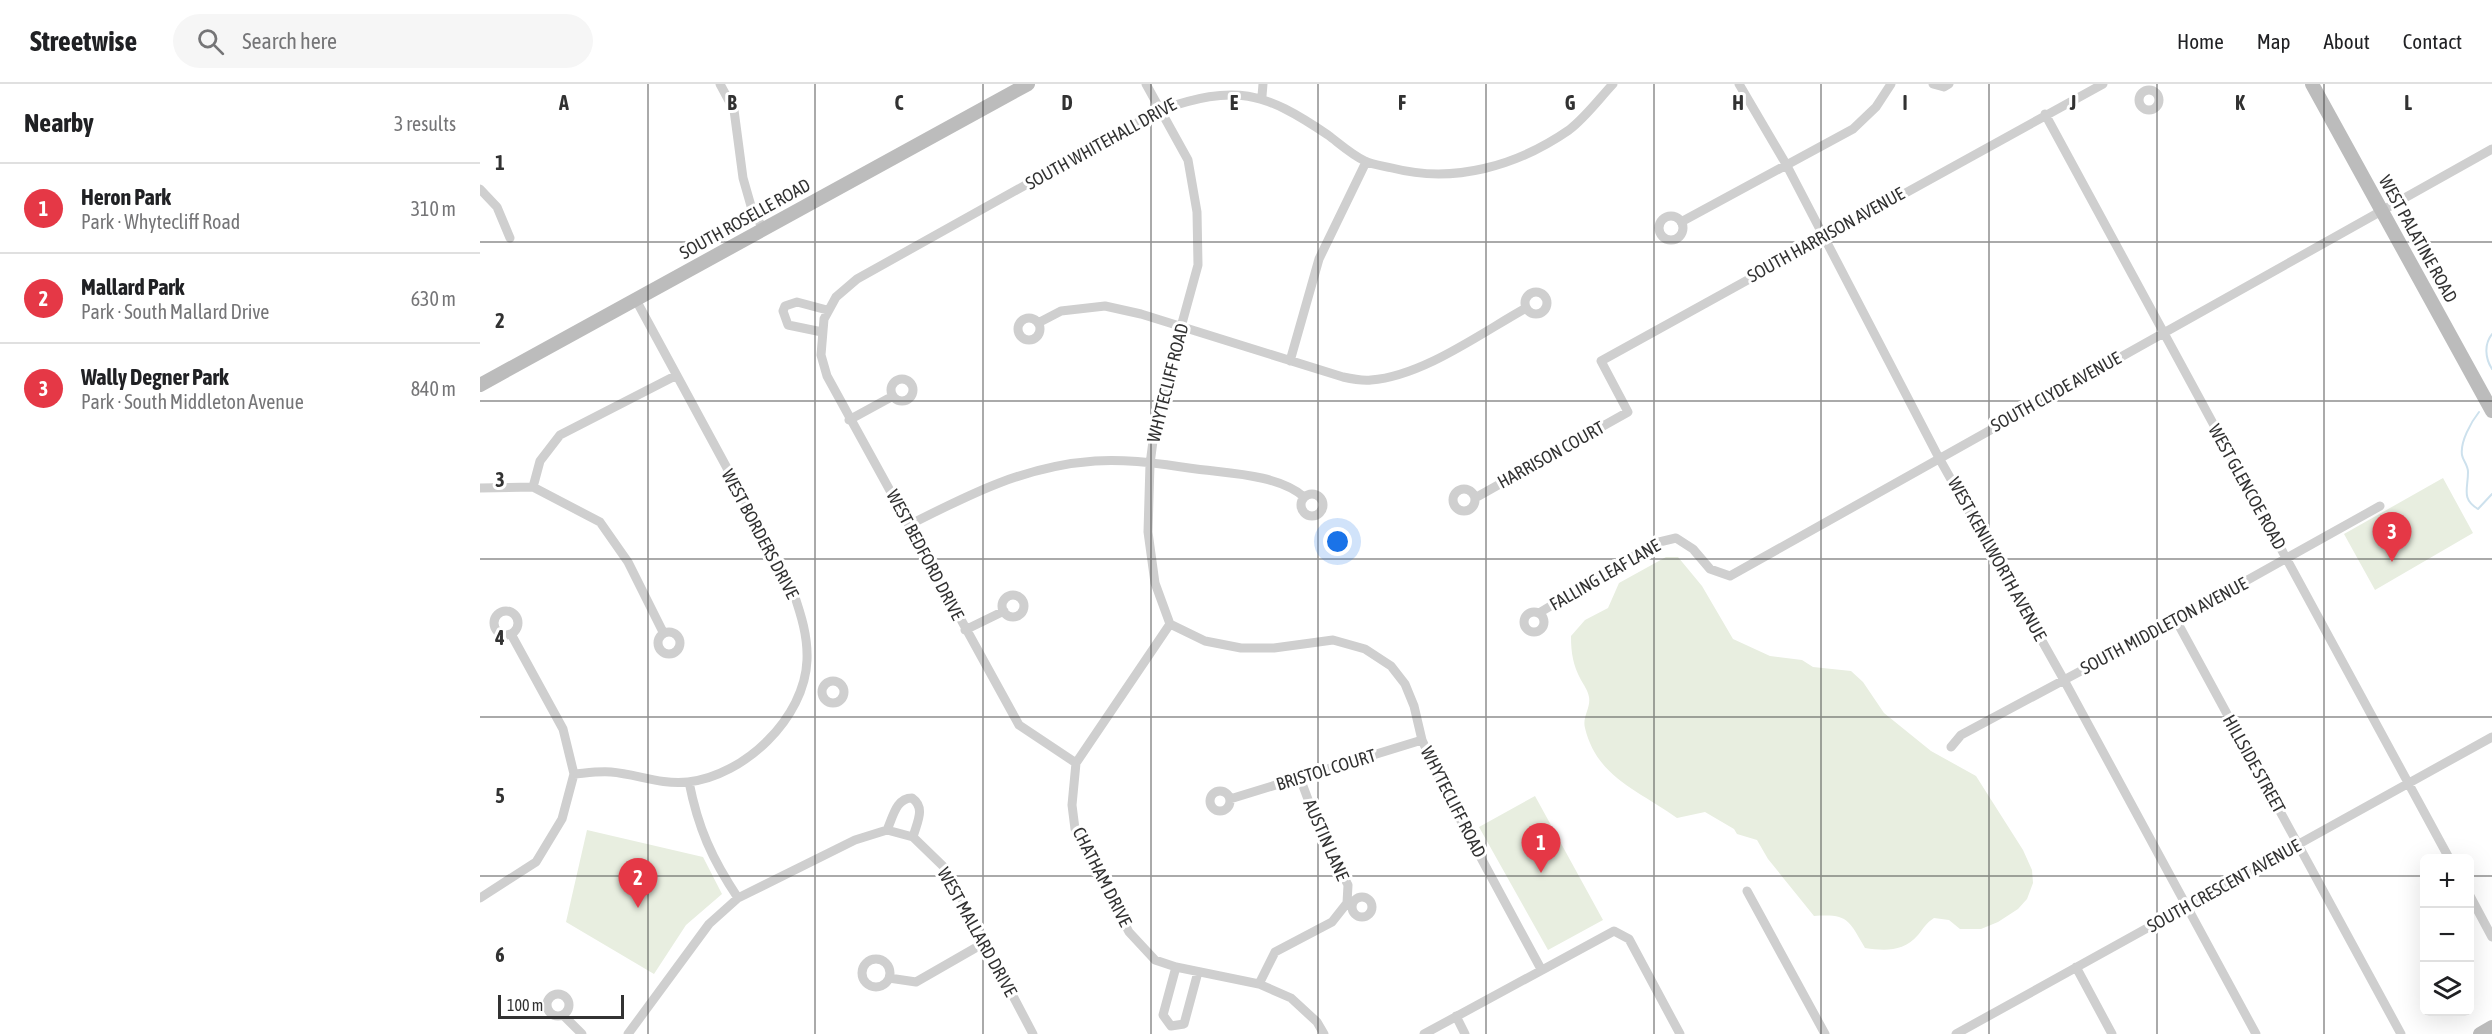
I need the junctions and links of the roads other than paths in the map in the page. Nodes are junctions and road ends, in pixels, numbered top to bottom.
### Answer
1 (720, 84) edge
2 (1028, 84) edge
3 (1146, 84) edge
4 (1263, 84) edge
5 (1613, 84) edge
6 (1739, 84) edge
7 (1892, 84) edge
8 (1934, 84) edge
9 (1949, 84) edge
10 (2103, 84) edge
11 (2312, 84) edge
12 (1237, 88) edge
13 (1262, 96) junction
14 (1160, 110) junction
15 (2045, 114) junction
16 (2492, 149) edge
17 (1366, 162) junction
18 (1786, 164) junction
19 (480, 189) edge
20 (2382, 210) junction
21 (1681, 222) dead end
22 (763, 229) junction
23 (1822, 237) junction
24 (510, 238) dead end
25 (636, 300) junction
26 (1526, 308) dead end
27 (826, 315) junction
28 (1038, 323) dead end
29 (1181, 328) junction
30 (822, 332) junction
31 (2162, 333) junction
32 (1290, 361) junction
33 (675, 376) junction
34 (480, 385) edge
35 (893, 396) dead end
36 (2492, 411) edge
37 (1628, 412) joint
38 (849, 420) junction
39 (1939, 458) junction
40 (1150, 464) junction
41 (533, 487) junction
42 (480, 488) edge
43 (1304, 497) dead end
44 (1475, 498) dead end
45 (2380, 506) dead end
46 (911, 524) junction
47 (2287, 560) junction
48 (1730, 576) joint
49 (1004, 611) dead end
50 (1539, 613) dead end
51 (2176, 620) junction
52 (1170, 624) junction
53 (965, 630) junction
54 (663, 632) dead end
55 (512, 634) dead end
56 (2064, 680) junction
57 (801, 685) junction
58 (822, 689) dead end
59 (2492, 737) edge
60 (1422, 740) junction
61 (1951, 747) dead end
62 (1076, 763) junction
63 (574, 774) junction
64 (1300, 778) junction
65 (689, 782) junction
66 (2408, 782) junction
67 (1230, 799) dead end
68 (887, 830) junction
69 (913, 837) junction
70 (2298, 844) junction
71 (2447, 854) edge
72 (1747, 891) dead end
73 (480, 898) edge
74 (738, 898) junction
75 (2474, 905) edge
76 (2187, 906) junction
77 (2492, 937) edge
78 (984, 943) junction
79 (1176, 967) junction
80 (2076, 967) junction
81 (1541, 969) junction
82 (1198, 972) junction
83 (889, 978) dead end
84 (1259, 984) junction
85 (563, 1015) dead end
86 (1456, 1016) junction
87 (2492, 1027) edge
88 (1967, 1031) edge
89 (582, 1034) edge
90 (628, 1034) edge
91 (1033, 1034) edge
92 (1324, 1034) edge
93 (1424, 1034) edge
94 (1465, 1034) edge
95 (1680, 1034) edge
96 (1826, 1034) edge
97 (1956, 1034) edge
98 (2112, 1034) edge
99 (2256, 1034) edge
100 (2401, 1034) edge
101 (2480, 1034) edge

1 - 22 street
2 - 22 main road, SOUTH ROSELLE ROAD
3 - 14 street, WHYTECLIFF ROAD
4 - 13 street
5 - 17 street, SOUTH WHITEHALL DRIVE
6 - 18 street, WEST KENILWORTH AVENUE
7 - 18 street
8 - 9 street
10 - 15 street, SOUTH HARRISON AVENUE
11 - 20 main road, WEST PALATINE ROAD
12 - 13 street, SOUTH WHITEHALL DRIVE
12 - 14 street, SOUTH WHITEHALL DRIVE
13 - 17 street, SOUTH WHITEHALL DRIVE
14 - 27 street, SOUTH WHITEHALL DRIVE
14 - 29 street, WHYTECLIFF ROAD
15 - 23 street, SOUTH HARRISON AVENUE
15 - 31 street, WEST GLENCOE ROAD
16 - 20 street, SOUTH CLYDE AVENUE
17 - 32 street
18 - 21 street
18 - 23 street, WEST KENILWORTH AVENUE
19 - 24 street
20 - 31 street, SOUTH CLYDE AVENUE
20 - 36 main road, WEST PALATINE ROAD
22 - 25 main road, SOUTH ROSELLE ROAD
23 - 37 street, SOUTH HARRISON AVENUE
23 - 39 street, WEST KENILWORTH AVENUE
25 - 33 street, WEST BORDERS DRIVE
25 - 34 main road, SOUTH ROSELLE ROAD
26 - 32 street
27 - 30 street, WEST BEDFORD DRIVE
27 - 30 street
28 - 29 street
29 - 32 street
29 - 40 street, WHYTECLIFF ROAD
30 - 38 street, WEST BEDFORD DRIVE
31 - 39 street, SOUTH CLYDE AVENUE
31 - 47 street, WEST GLENCOE ROAD
33 - 41 street
33 - 57 street, WEST BORDERS DRIVE
35 - 38 street
37 - 44 street, HARRISON COURT
38 - 46 street, WEST BEDFORD DRIVE
39 - 48 street, SOUTH CLYDE AVENUE
39 - 56 street, WEST KENILWORTH AVENUE
40 - 43 street
40 - 46 street
40 - 52 street, WHYTECLIFF ROAD
41 - 42 street
41 - 54 street
45 - 47 street, SOUTH MIDDLETON AVENUE
46 - 53 street, WEST BEDFORD DRIVE
47 - 51 street, SOUTH MIDDLETON AVENUE
47 - 66 street, WEST GLENCOE ROAD
48 - 50 street, FALLING LEAF LANE
49 - 53 street
51 - 56 street, SOUTH MIDDLETON AVENUE
51 - 70 street, HILLSIDE STREET
52 - 60 street, WHYTECLIFF ROAD
52 - 62 street, CHATHAM DRIVE
53 - 62 street, WEST BEDFORD DRIVE
55 - 63 street
56 - 61 street, SOUTH MIDDLETON AVENUE
56 - 76 street, WEST KENILWORTH AVENUE
57 - 58 street
57 - 65 street, WEST BORDERS DRIVE
59 - 66 street, SOUTH CRESCENT AVENUE
60 - 64 street, BRISTOL COURT
60 - 81 street, WHYTECLIFF ROAD
62 - 79 street, CHATHAM DRIVE
63 - 65 street, WEST BORDERS DRIVE
63 - 73 street
64 - 67 street, BRISTOL COURT
64 - 84 street, AUSTIN LANE
65 - 74 street
66 - 70 street, SOUTH CRESCENT AVENUE
66 - 71 street, WEST GLENCOE ROAD
68 - 69 street, WEST MALLARD DRIVE
68 - 69 street
68 - 74 street
69 - 78 street, WEST MALLARD DRIVE
70 - 76 street, SOUTH CRESCENT AVENUE
70 - 100 street, HILLSIDE STREET
72 - 96 street
74 - 90 street
75 - 77 street
76 - 80 street, SOUTH CRESCENT AVENUE
76 - 99 street, WEST KENILWORTH AVENUE
78 - 83 street
78 - 91 street, WEST MALLARD DRIVE
79 - 82 street, CHATHAM DRIVE
79 - 82 street
80 - 88 street, SOUTH CRESCENT AVENUE
80 - 98 street
81 - 86 street
81 - 95 street
82 - 84 street, CHATHAM DRIVE
84 - 92 street, CHATHAM DRIVE
85 - 89 street
86 - 93 street
86 - 94 street
87 - 101 main road
88 - 97 street, SOUTH CRESCENT AVENUE

